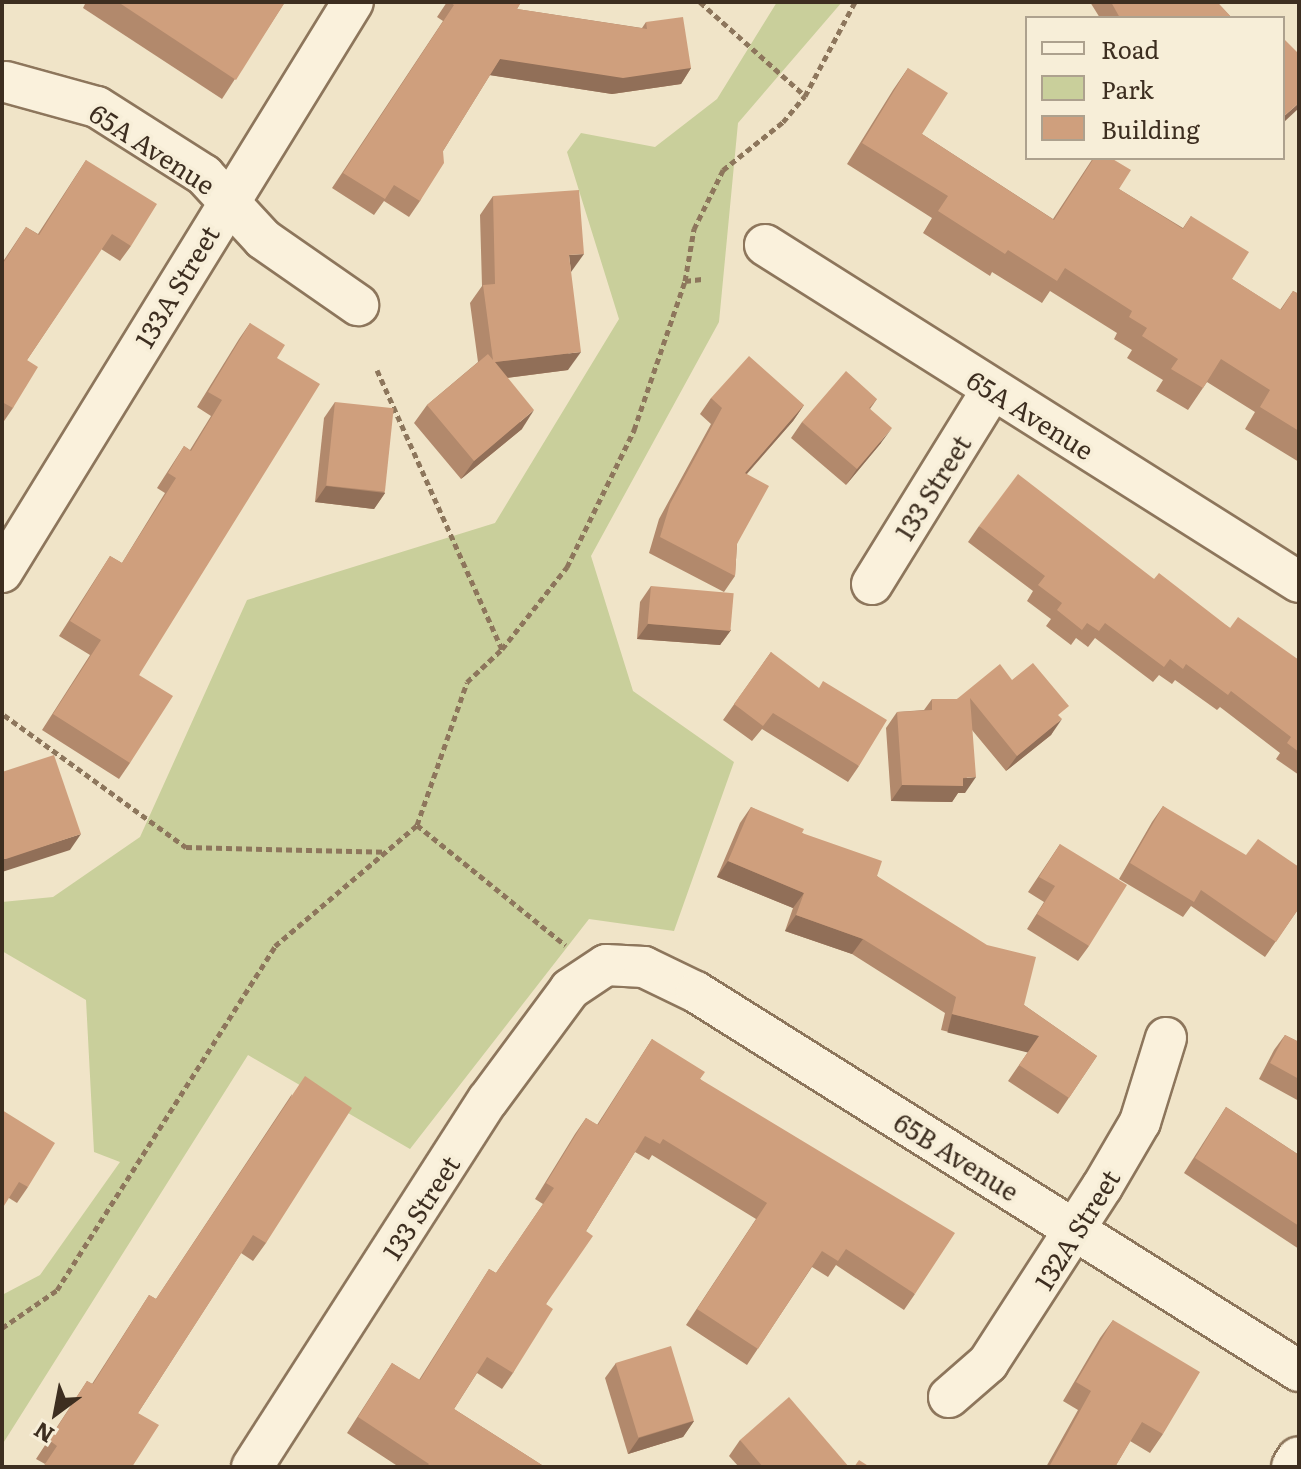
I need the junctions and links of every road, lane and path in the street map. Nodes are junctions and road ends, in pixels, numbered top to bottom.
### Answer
1 (353, 2) edge
2 (700, 2) edge
3 (855, 2) edge
4 (6, 82) dead end
5 (805, 96) junction
6 (229, 199) junction
7 (765, 245) dead end
8 (702, 279) dead end
9 (685, 281) junction
10 (358, 305) dead end
11 (377, 370) dead end
12 (992, 390) junction
13 (2, 572) edge
14 (1299, 582) edge
15 (872, 584) dead end
16 (502, 649) junction
17 (4, 715) dead end
18 (417, 825) junction
19 (385, 852) junction
20 (567, 947) dead end
21 (606, 965) joint
22 (1166, 1038) dead end
23 (1075, 1230) junction
24 (2, 1328) edge
25 (1299, 1371) edge
26 (949, 1397) dead end
27 (1299, 1459) edge
28 (252, 1467) edge
29 (1294, 1467) edge

1 - 6 street, 133A Street
2 - 5 path
3 - 5 path
4 - 6 street, 65A Avenue
5 - 9 path
6 - 10 street, 65A Avenue
6 - 13 street, 133A Street
7 - 12 street, 65A Avenue
8 - 9 path
9 - 16 path
11 - 16 path
12 - 14 street, 65A Avenue
12 - 15 street, 133 Street
16 - 18 path
17 - 19 path
18 - 19 path
18 - 20 path
19 - 24 path
21 - 23 street, 65B Avenue
21 - 28 street, 133 Street
22 - 23 street, 132A Street
23 - 25 street, 65B Avenue
23 - 26 street, 132A Street
27 - 29 main road

